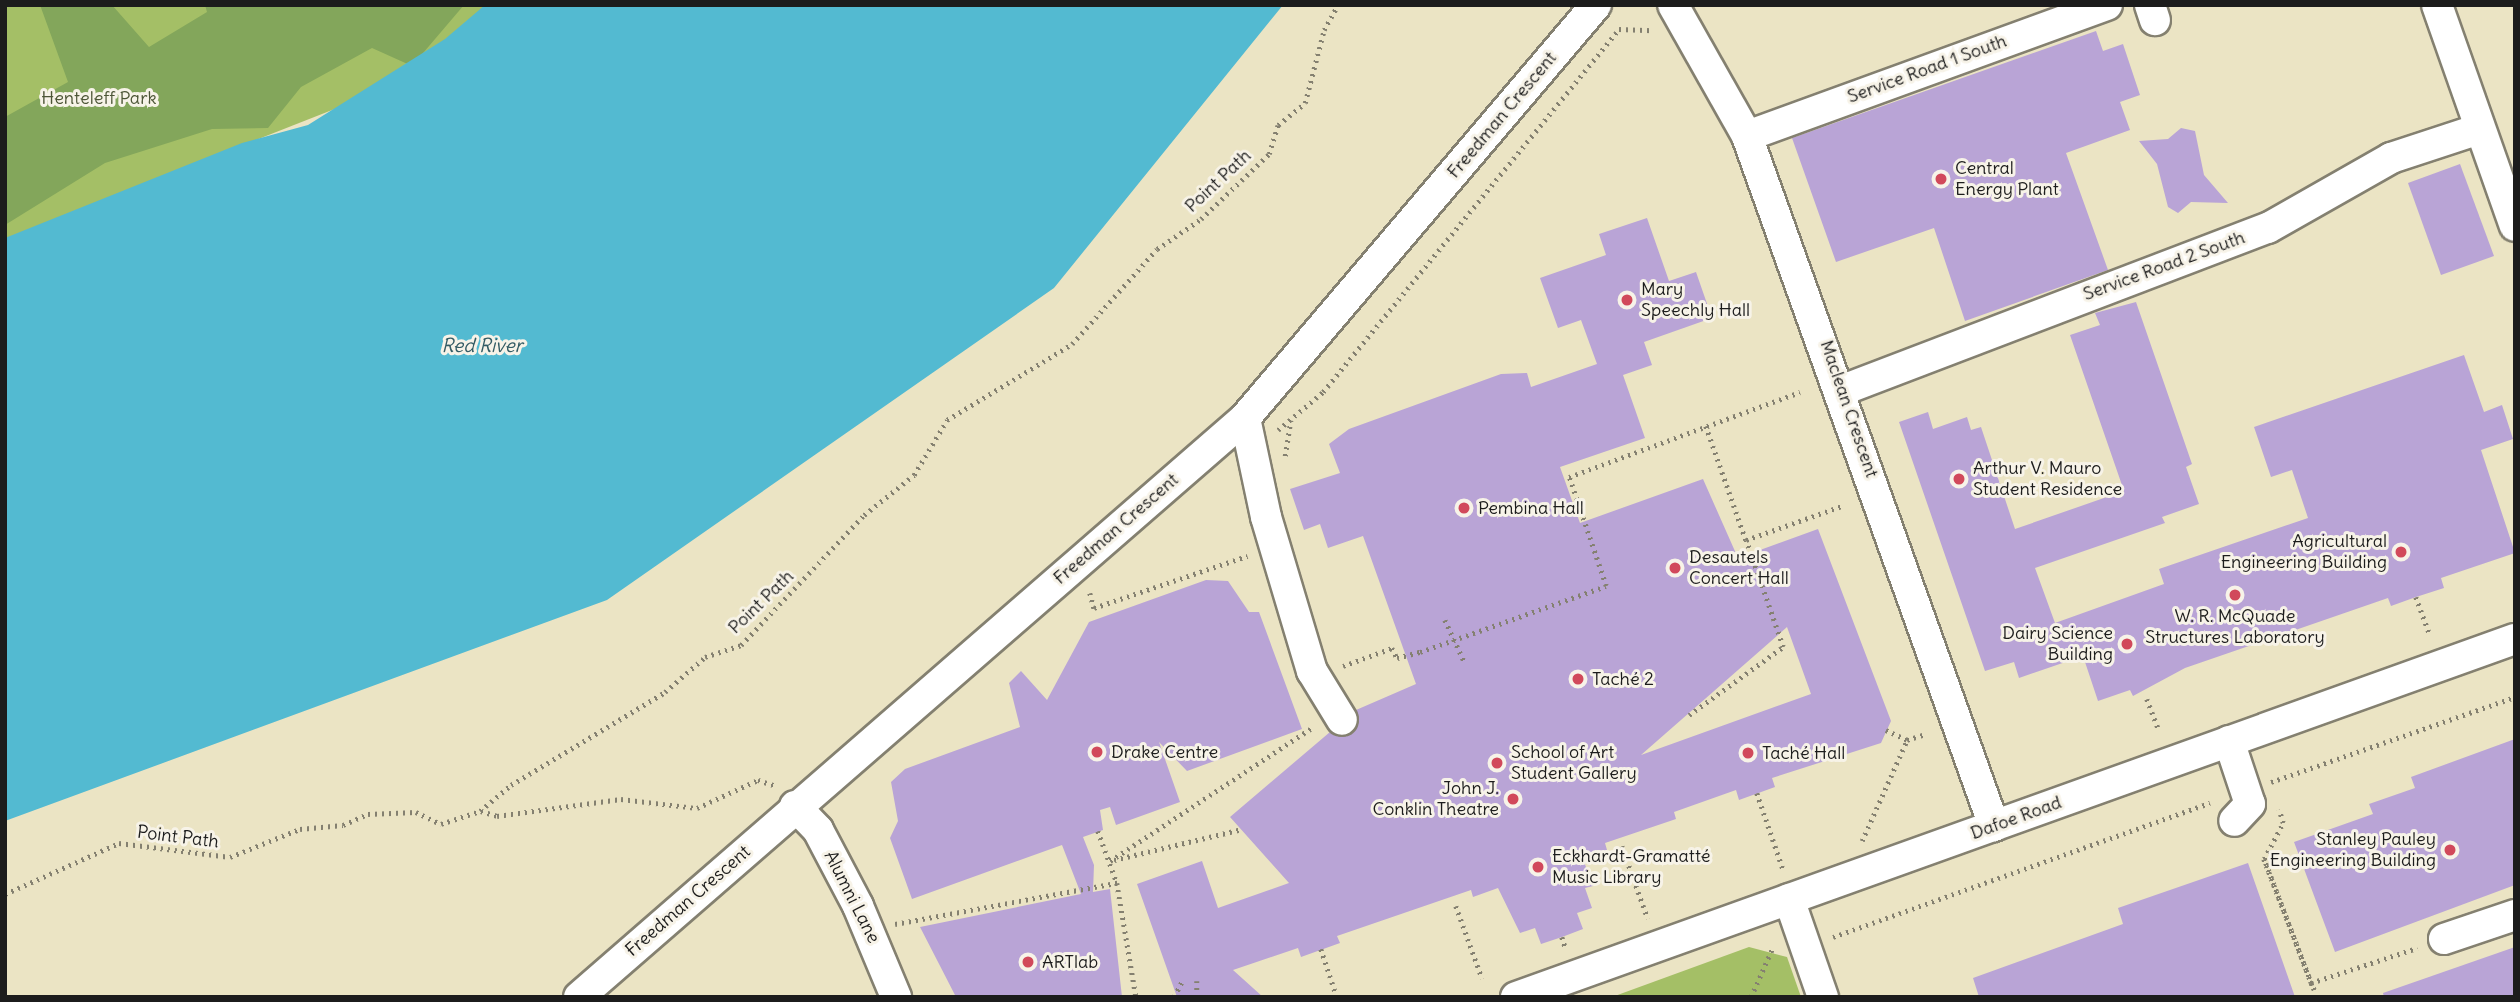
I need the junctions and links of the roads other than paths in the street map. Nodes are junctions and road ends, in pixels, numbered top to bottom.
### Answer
1 (1597, 5) edge
2 (1673, 5) edge
3 (2107, 5) edge
4 (2437, 5) edge
5 (2479, 129) junction
6 (1747, 136) junction
7 (2515, 226) edge
8 (1843, 390) junction
9 (1245, 418) junction
10 (2515, 639) edge
11 (1342, 720) dead end
12 (2241, 737) junction
13 (795, 806) junction
14 (2234, 821) dead end
15 (1994, 826) junction
16 (1786, 885) junction
17 (2515, 915) edge
18 (2444, 939) road end
19 (1486, 987) edge
20 (579, 997) edge
21 (897, 997) edge
22 (1516, 997) edge
23 (1823, 997) edge

1 - 9 street, Freedman Crescent
2 - 6 street, Maclean Crescent
3 - 6 street, Service Road 1 South
4 - 5 street
5 - 7 street
5 - 8 street, Service Road 2 South
6 - 8 street, Maclean Crescent
8 - 15 street, Maclean Crescent
9 - 11 street
9 - 13 street, Freedman Crescent
10 - 12 street, Dafoe Road
12 - 14 street
12 - 15 street, Dafoe Road
13 - 20 street, Freedman Crescent
13 - 21 street, Alumni Lane
15 - 16 street, Dafoe Road
16 - 22 street, Dafoe Road
16 - 23 street
17 - 18 street
19 - 22 street, Dafoe Road

